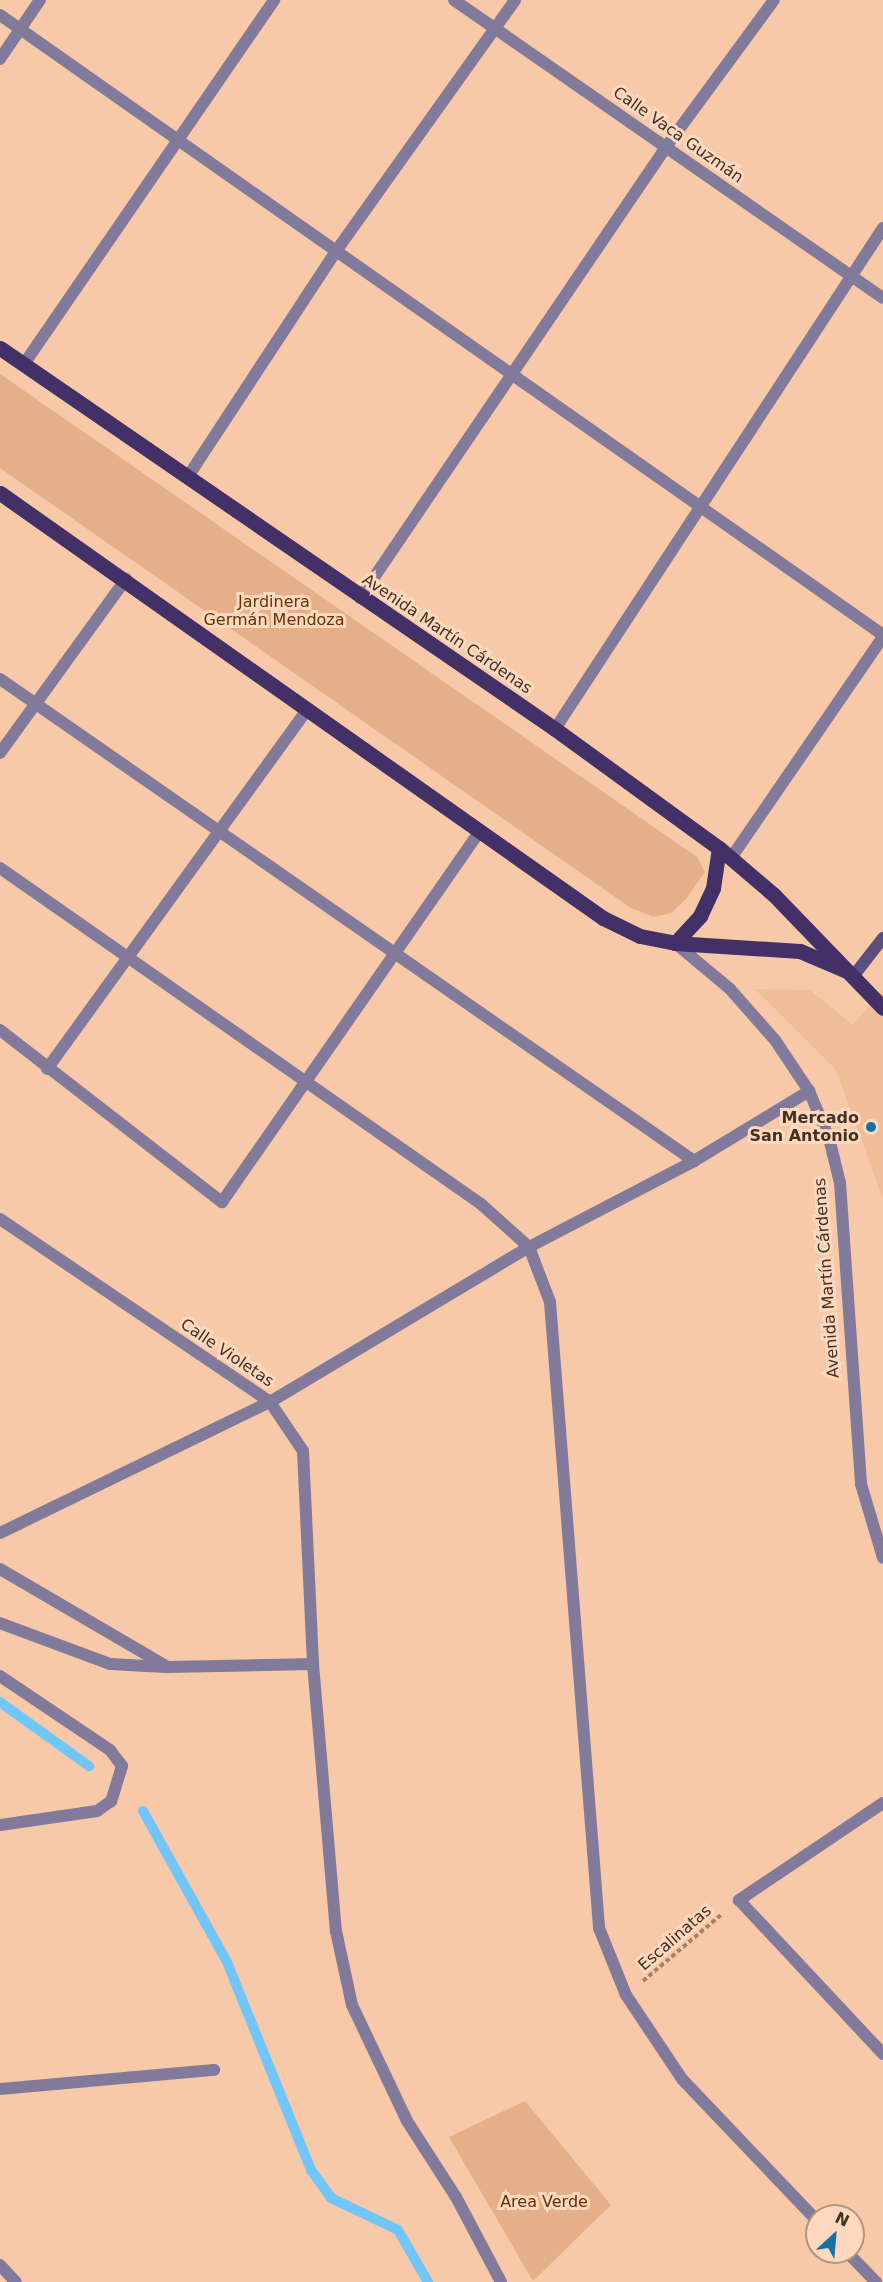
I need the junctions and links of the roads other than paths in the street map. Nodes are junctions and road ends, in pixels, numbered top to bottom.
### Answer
1 (40, 0) edge
2 (274, 0) edge
3 (454, 0) edge
4 (515, 0) edge
5 (774, 0) edge
6 (0, 15) edge
7 (495, 28) junction
8 (20, 29) junction
9 (0, 59) edge
10 (175, 141) junction
11 (666, 147) junction
12 (883, 228) edge
13 (334, 254) junction
14 (851, 275) junction
15 (883, 297) edge
16 (0, 348) edge
17 (24, 364) junction
18 (514, 377) junction
19 (187, 478) junction
20 (0, 493) edge
21 (700, 504) junction
22 (126, 579) junction
23 (360, 597) junction
24 (883, 636) edge
25 (0, 679) edge
26 (35, 704) junction
27 (308, 708) junction
28 (555, 729) junction
29 (0, 753) edge
30 (480, 831) junction
31 (218, 832) junction
32 (719, 848) junction
33 (731, 858) junction
34 (0, 868) edge
35 (883, 938) edge
36 (675, 943) junction
37 (394, 955) junction
38 (127, 957) junction
39 (855, 974) junction
40 (883, 1008) edge
41 (0, 1030) edge
42 (47, 1069) junction
43 (306, 1082) junction
44 (809, 1091) junction
45 (694, 1161) junction
46 (0, 1220) edge
47 (529, 1247) junction
48 (270, 1401) junction
49 (0, 1533) edge
50 (883, 1558) edge
51 (0, 1569) edge
52 (0, 1623) edge
53 (313, 1664) junction
54 (168, 1667) junction
55 (0, 1676) edge
56 (883, 1803) edge
57 (0, 1825) edge
58 (883, 2054) edge
59 (214, 2070) dead end
60 (0, 2089) edge
61 (805, 2208) edge
62 (859, 2264) edge
63 (0, 2265) edge
64 (16, 2282) edge
65 (501, 2282) edge
66 (876, 2282) edge

1 - 8 street
2 - 10 street
3 - 7 street, Calle Vaca Guzmán
4 - 7 street
5 - 11 street
6 - 8 street
7 - 11 street, Calle Vaca Guzmán
7 - 13 street
8 - 9 street
8 - 10 street
10 - 13 street
10 - 17 street
11 - 14 street, Calle Vaca Guzmán
11 - 18 street
12 - 14 street
13 - 18 street
13 - 19 street
14 - 15 street, Calle Vaca Guzmán
14 - 21 street
16 - 17 main road, Avenida Martín Cárdenas
17 - 19 main road, Avenida Martín Cárdenas
18 - 21 street
18 - 23 street
19 - 23 main road, Avenida Martín Cárdenas
20 - 22 main road, Avenida Martín Cárdenas
21 - 24 street
21 - 28 street
22 - 26 street
22 - 27 main road, Avenida Martín Cárdenas
23 - 28 main road, Avenida Martín Cárdenas
24 - 33 street
25 - 26 street
26 - 29 street
26 - 31 street
27 - 30 main road, Avenida Martín Cárdenas
27 - 31 street
28 - 32 main road, Avenida Martín Cárdenas
30 - 36 main road, Avenida Martín Cárdenas
30 - 37 street
31 - 37 street
31 - 38 street
32 - 33 main road, Avenida Martín Cárdenas
32 - 36 main road
33 - 39 main road, Avenida Martín Cárdenas
34 - 38 street
35 - 39 street
36 - 39 main road, Avenida Martín Cárdenas
36 - 44 street, Avenida Martín Cárdenas
37 - 43 street
37 - 45 street
38 - 42 street
38 - 43 street
39 - 40 main road, Avenida Martín Cárdenas
41 - 42 street
42 - 43 street
43 - 47 street
44 - 45 street
44 - 50 street, Avenida Martín Cárdenas
45 - 47 street
46 - 48 street, Calle Violetas
47 - 48 street
47 - 61 street
48 - 49 street
48 - 53 street, Calle Violetas
51 - 54 street
52 - 54 street
53 - 54 street
53 - 65 street, Calle Violetas
55 - 57 street
56 - 58 street
59 - 60 street
62 - 66 street
63 - 64 street

